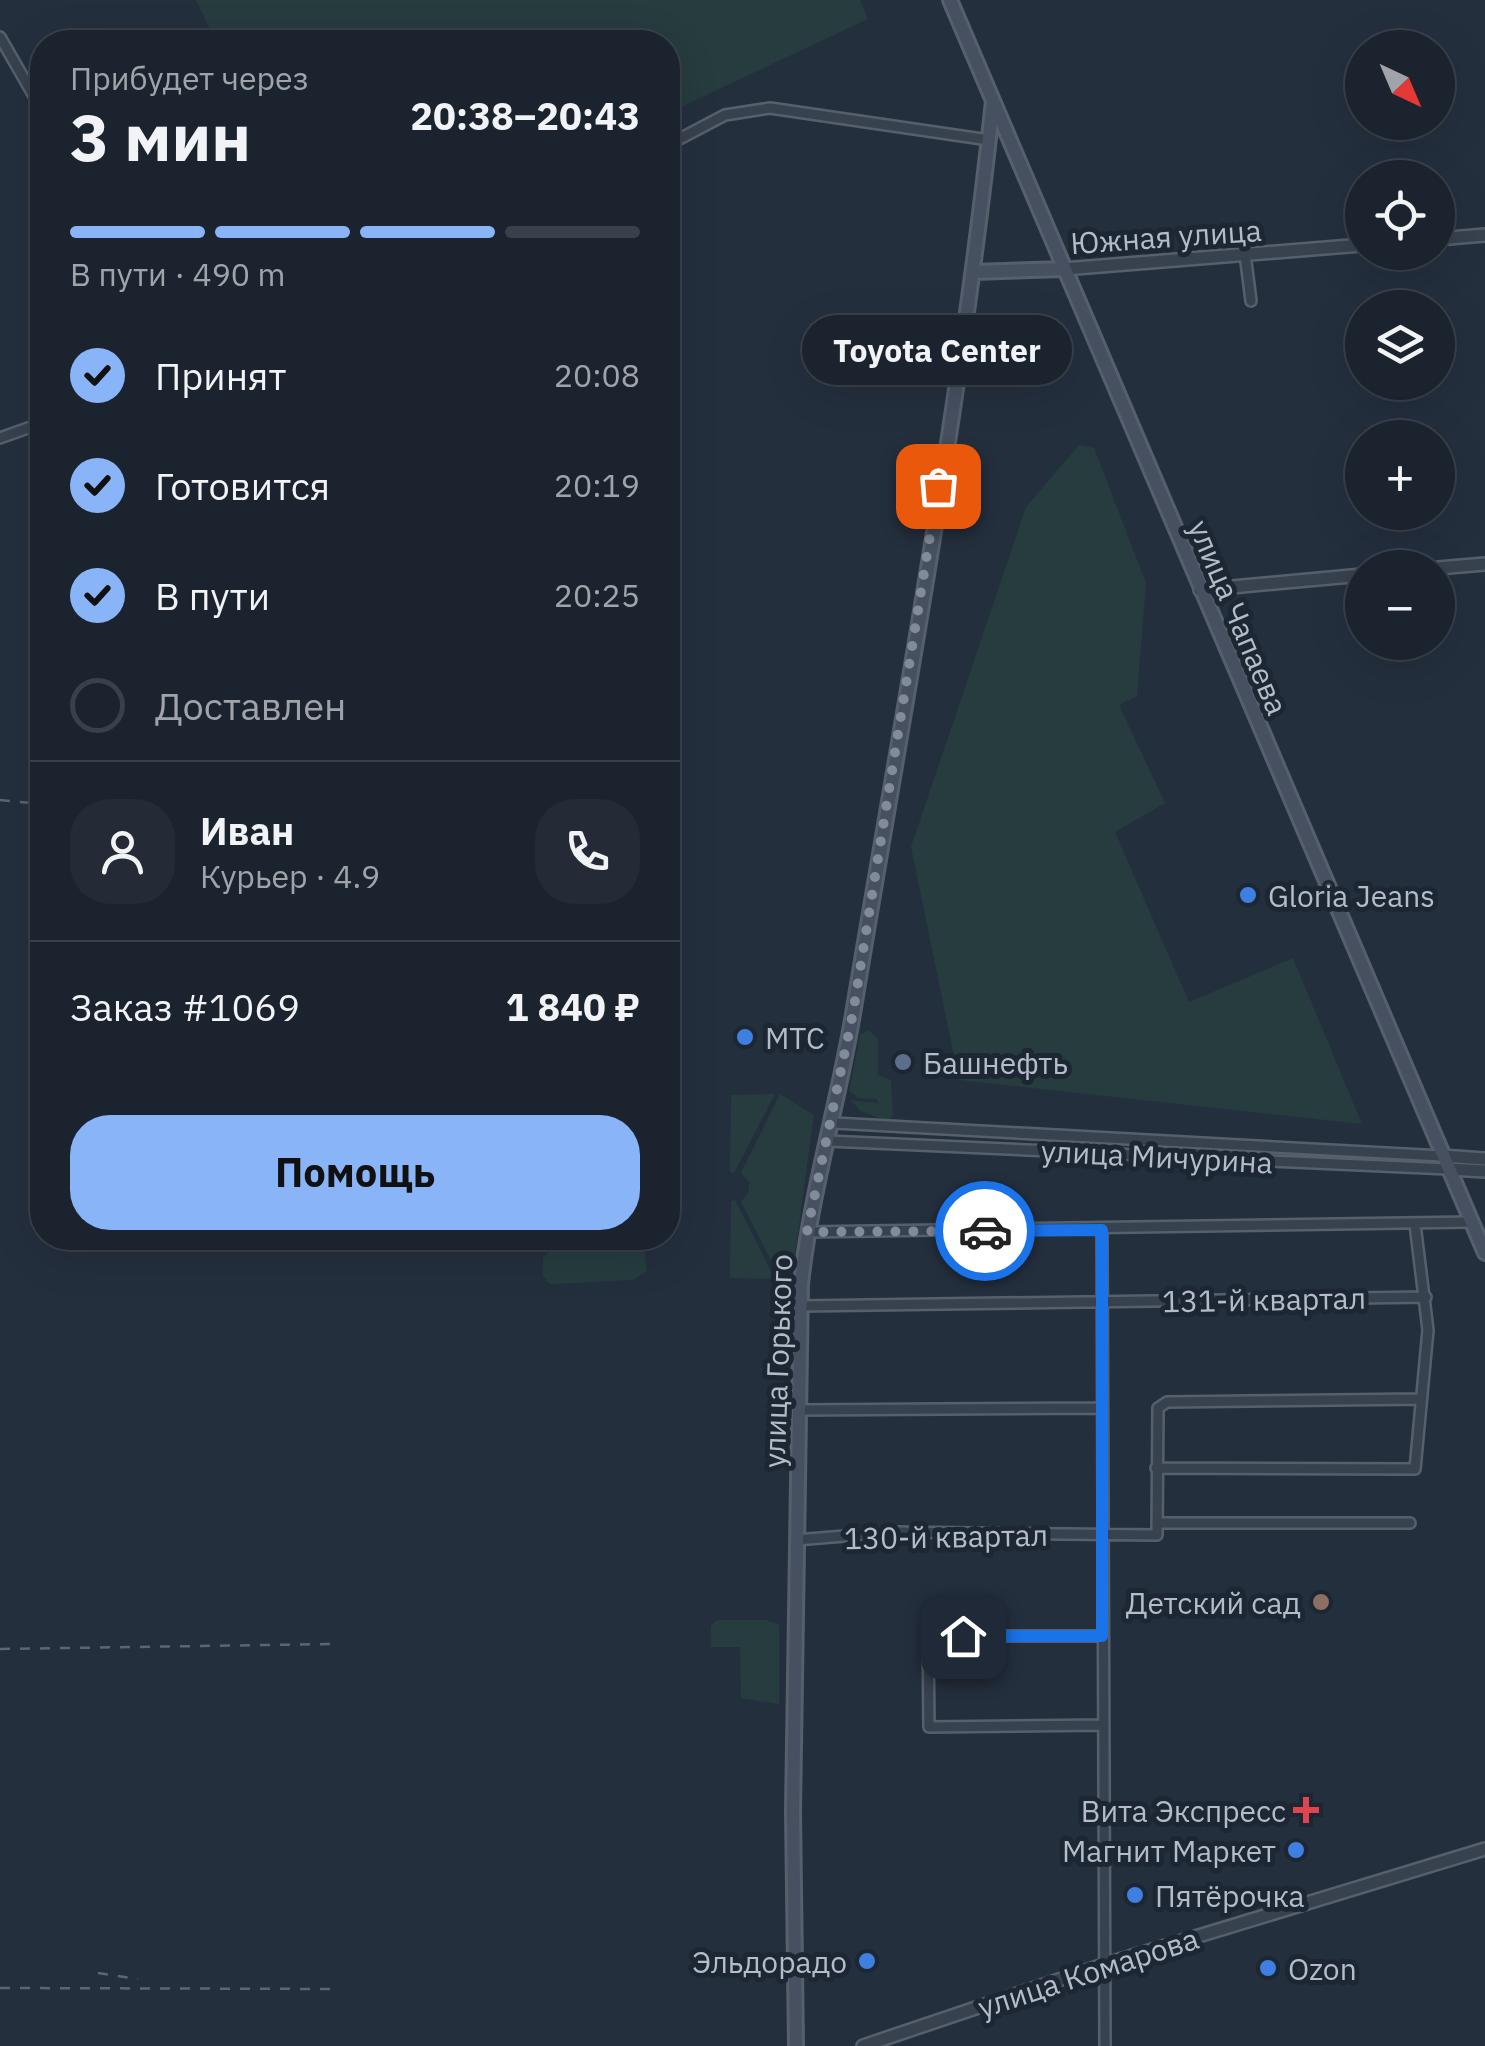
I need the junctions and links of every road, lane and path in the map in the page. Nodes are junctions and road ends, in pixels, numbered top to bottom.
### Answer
1 (950, 0) edge
2 (0, 37) edge
3 (30, 89) edge
4 (993, 100) junction
5 (680, 139) edge
6 (989, 140) junction
7 (1485, 236) edge
8 (1455, 238) edge
9 (1345, 246) edge
10 (1245, 254) junction
11 (1064, 269) junction
12 (972, 272) junction
13 (1251, 301) dead end
14 (30, 427) edge
15 (0, 438) edge
16 (1485, 564) edge
17 (1455, 567) edge
18 (1345, 577) edge
19 (1200, 590) junction
20 (834, 1123) junction
21 (828, 1141) junction
22 (1485, 1159) edge
23 (1445, 1162) junction
24 (1485, 1171) edge
25 (1471, 1222) junction
26 (1415, 1224) junction
27 (1102, 1230) junction
28 (807, 1232) junction
29 (1485, 1253) edge
30 (1426, 1297) junction
31 (1101, 1301) junction
32 (800, 1306) junction
33 (1420, 1399) junction
34 (1101, 1408) junction
35 (798, 1410) junction
36 (1156, 1468) junction
37 (1157, 1522) junction
38 (1410, 1523) dead end
39 (1103, 1535) junction
40 (796, 1540) junction
41 (1102, 1636) junction
42 (1100, 1725) junction
43 (1485, 1849) edge
44 (1103, 1966) junction
45 (796, 2046) edge
46 (863, 2046) edge
47 (1105, 2046) edge

1 - 4 main road, улица Чапаева
2 - 3 street
4 - 6 main road, улица Горького
4 - 11 main road, улица Чапаева
5 - 6 street
6 - 12 main road, улица Горького
7 - 8 street
9 - 10 street, Южная улица
10 - 11 street, Южная улица
10 - 13 street
11 - 12 main road, Южная улица
11 - 19 main road, улица Чапаева
12 - 20 main road, улица Горького
14 - 15 street
16 - 17 street
18 - 19 street
19 - 23 main road, улица Чапаева
20 - 21 main road, улица Горького
20 - 23 street, улица Мичурина
21 - 23 street, улица Мичурина
21 - 28 main road, улица Горького
22 - 23 street, улица Мичурина
23 - 24 street, улица Мичурина
23 - 25 main road, улица Чапаева
25 - 26 street
25 - 29 main road, улица Чапаева
26 - 27 street
26 - 30 street
27 - 28 street
27 - 31 street
28 - 32 main road, улица Горького
30 - 31 street, 131-й квартал
30 - 33 street
31 - 32 street
31 - 34 street
32 - 35 main road, улица Горького
33 - 36 street
33 - 36 street
34 - 35 street
34 - 39 street
35 - 40 main road, улица Горького
36 - 37 street
37 - 38 street
37 - 39 street, 130-й квартал
39 - 40 street, 130-й квартал
39 - 41 street
40 - 45 main road, улица Горького
41 - 42 street
41 - 42 street
42 - 44 street
43 - 44 street, улица Комарова
44 - 46 street, улица Комарова
44 - 47 street

